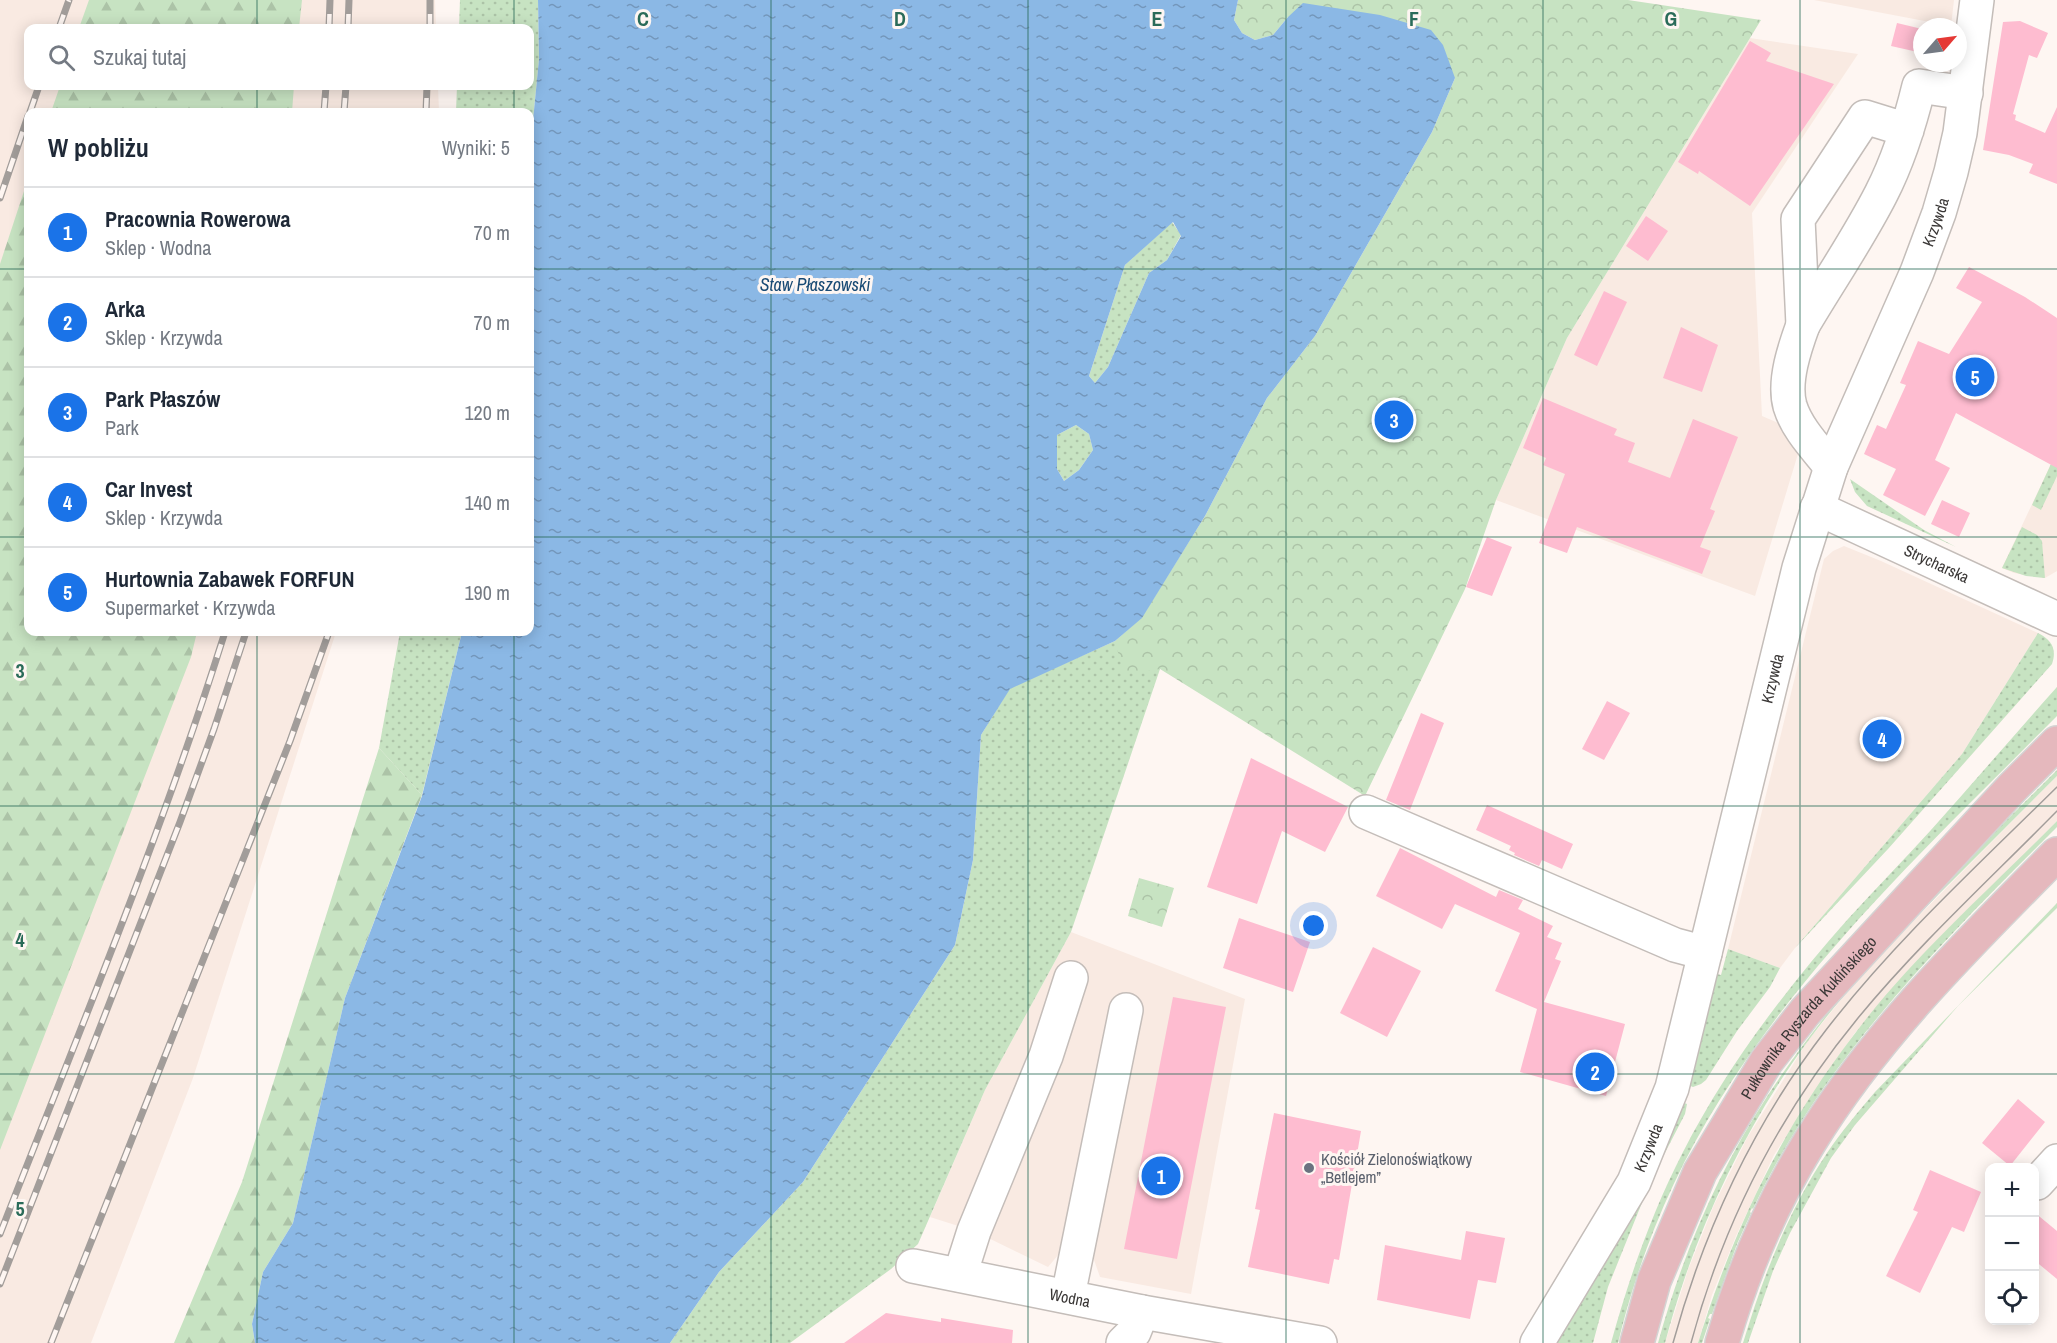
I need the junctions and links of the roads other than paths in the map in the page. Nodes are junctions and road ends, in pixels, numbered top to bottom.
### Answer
1 (1977, 0) edge
2 (1966, 93) junction
3 (1907, 130) junction
4 (1803, 325) junction
5 (1831, 467) junction
6 (1817, 508) junction
7 (2055, 615) edge
8 (2057, 743) edge
9 (1366, 812) dead end
10 (2057, 854) edge
11 (1705, 953) junction
12 (1071, 978) dead end
13 (1126, 1010) dead end
14 (913, 1266) dead end
15 (960, 1275) junction
16 (1068, 1296) junction
17 (1142, 1312) junction
18 (1215, 1335) edge
19 (1123, 1343) edge
20 (1320, 1343) edge
21 (1537, 1343) edge
22 (1637, 1343) edge
23 (1722, 1343) edge

1 - 2 street, Krzywda
2 - 3 street
2 - 5 street, Krzywda
3 - 4 street
3 - 4 street
4 - 5 street
5 - 6 street, Krzywda
6 - 7 street, Strycharska
6 - 11 street, Krzywda
8 - 22 main road, Pułkownika Ryszarda Kuklińskiego
9 - 11 street
10 - 23 main road
11 - 21 street, Krzywda
12 - 15 street
13 - 16 street
14 - 15 street, Wodna
15 - 16 street, Wodna
16 - 17 street, Wodna
17 - 18 street, Wodna
17 - 19 street
18 - 20 street, Wodna

